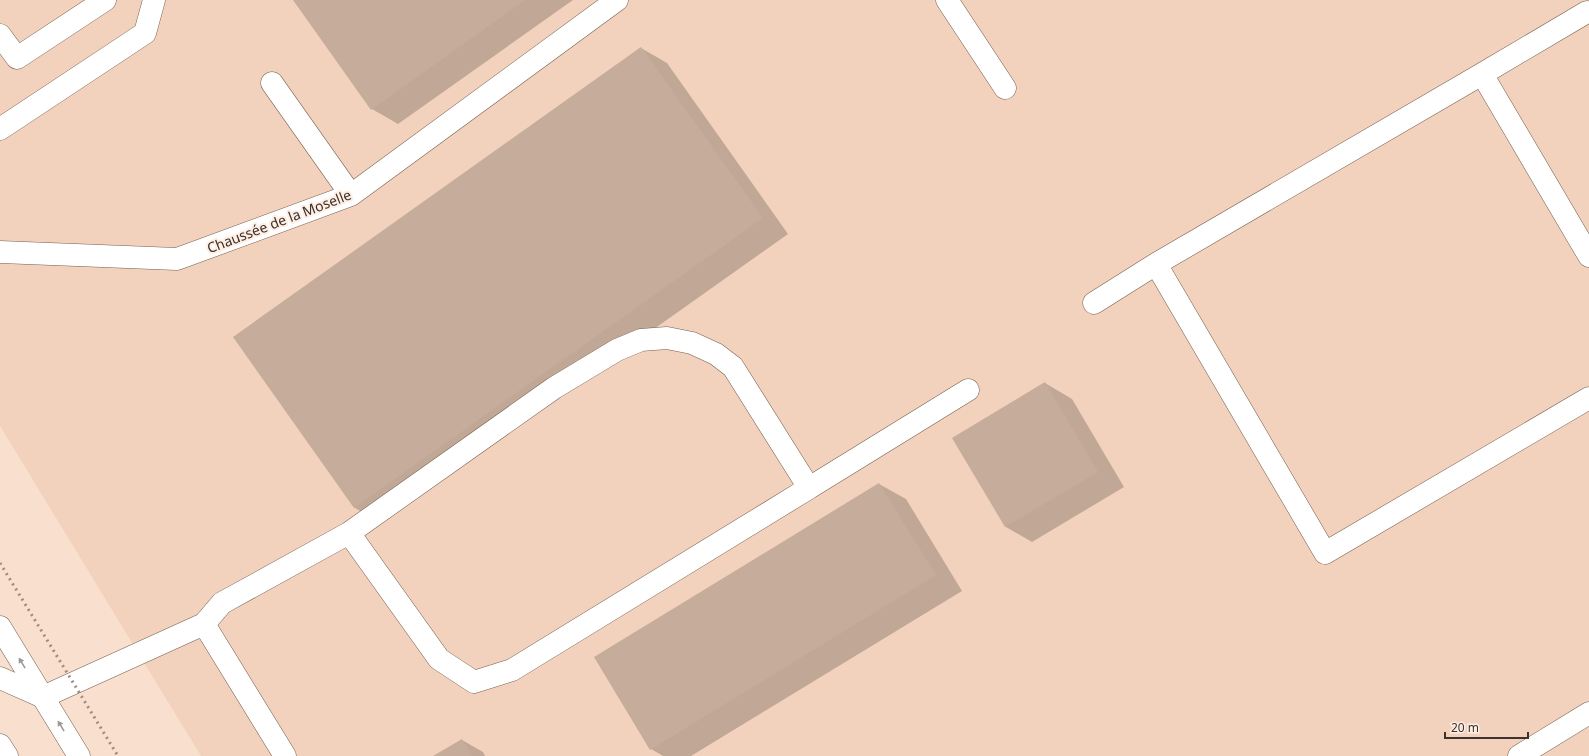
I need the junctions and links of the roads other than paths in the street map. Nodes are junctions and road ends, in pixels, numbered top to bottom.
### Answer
1 (105, 0) edge
2 (154, 0) edge
3 (617, 0) edge
4 (947, 0) edge
5 (1585, 9) edge
6 (0, 35) edge
7 (1482, 74) junction
8 (272, 83) dead end
9 (1005, 88) dead end
10 (0, 129) edge
11 (351, 195) junction
12 (0, 252) edge
13 (1589, 256) edge
14 (1156, 264) junction
15 (1094, 303) dead end
16 (968, 390) dead end
17 (1589, 398) edge
18 (809, 488) junction
19 (349, 533) junction
20 (204, 624) junction
21 (0, 627) edge
22 (0, 678) edge
23 (42, 697) junction
24 (1589, 713) edge
25 (0, 745) edge
26 (7, 756) edge
27 (79, 756) edge
28 (285, 756) edge
29 (1519, 756) edge

1 - 6 main road
2 - 10 main road
3 - 11 main road, Chaussée de la Moselle
4 - 9 main road
5 - 7 main road
7 - 13 main road
7 - 14 main road
8 - 11 main road
11 - 12 main road, Chaussée de la Moselle
14 - 15 main road
14 - 17 main road
16 - 18 main road
18 - 19 main road
18 - 19 main road
19 - 20 main road
20 - 23 main road
20 - 28 main road
23 -> 21 main road
22 - 23 main road
27 -> 23 main road
24 - 29 main road
25 - 26 main road

